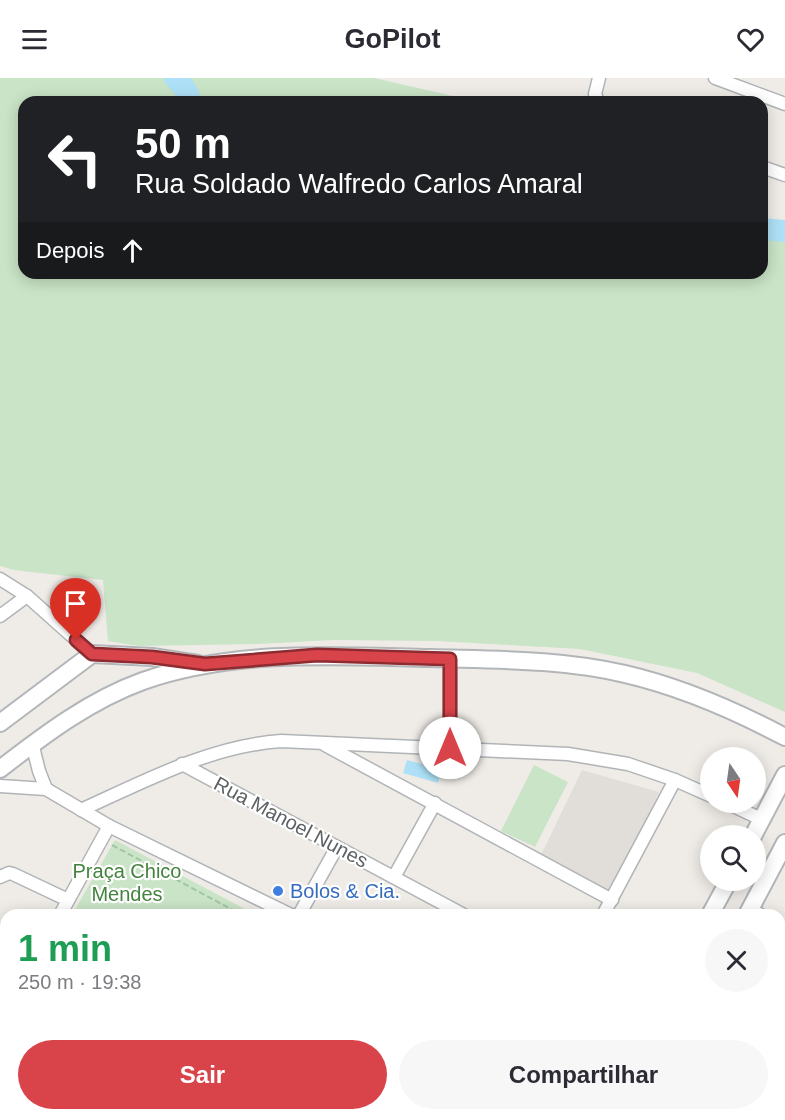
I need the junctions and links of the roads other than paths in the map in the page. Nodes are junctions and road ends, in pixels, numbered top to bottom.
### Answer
1 (599, 78) edge
2 (715, 78) edge
3 (596, 96) edge
4 (763, 96) edge
5 (768, 98) edge
6 (785, 104) edge
7 (768, 169) edge
8 (785, 176) edge
9 (0, 579) edge
10 (27, 596) junction
11 (0, 616) edge
12 (92, 654) junction
13 (124, 656) junction
14 (450, 659) junction
15 (205, 664) junction
16 (143, 681) junction
17 (0, 723) edge
18 (785, 737) edge
19 (33, 743) junction
20 (321, 743) junction
21 (450, 748) junction
22 (182, 764) junction
23 (0, 769) edge
24 (785, 775) edge
25 (675, 780) junction
26 (0, 786) edge
27 (46, 789) junction
28 (700, 791) edge
29 (435, 803) junction
30 (81, 810) junction
31 (748, 813) edge
32 (761, 819) junction
33 (758, 825) edge
34 (109, 826) junction
35 (785, 843) edge
36 (336, 847) junction
37 (0, 877) edge
38 (394, 877) junction
39 (723, 891) edge
40 (68, 900) junction
41 (612, 900) junction
42 (63, 909) edge
43 (279, 909) edge
44 (301, 909) edge
45 (453, 909) edge
46 (607, 909) edge
47 (713, 909) edge
48 (754, 909) edge

1 - 3 street
2 - 4 street
5 - 6 street
7 - 8 street
9 - 10 street
10 - 11 street
10 - 12 street
12 - 13 street
12 - 17 street
13 - 15 street
13 - 16 street
14 - 15 street
14 - 18 street
14 - 21 street
15 - 16 street
16 - 19 street
19 - 23 street
19 - 27 street
20 - 21 street
20 - 22 street
20 - 29 street
21 - 25 street
22 - 30 street
22 - 36 street, Rua Manoel Nunes
24 - 32 street
25 - 28 street
25 - 41 street
26 - 27 street
27 - 30 street
29 - 38 street
29 - 41 street
30 - 34 street
31 - 32 street
32 - 33 street
34 - 40 street
34 - 43 street
35 - 48 street
36 - 38 street, Rua Manoel Nunes
36 - 44 street
37 - 40 street
38 - 45 street, Rua Manoel Nunes
39 - 47 street
40 - 42 street
41 - 46 street

